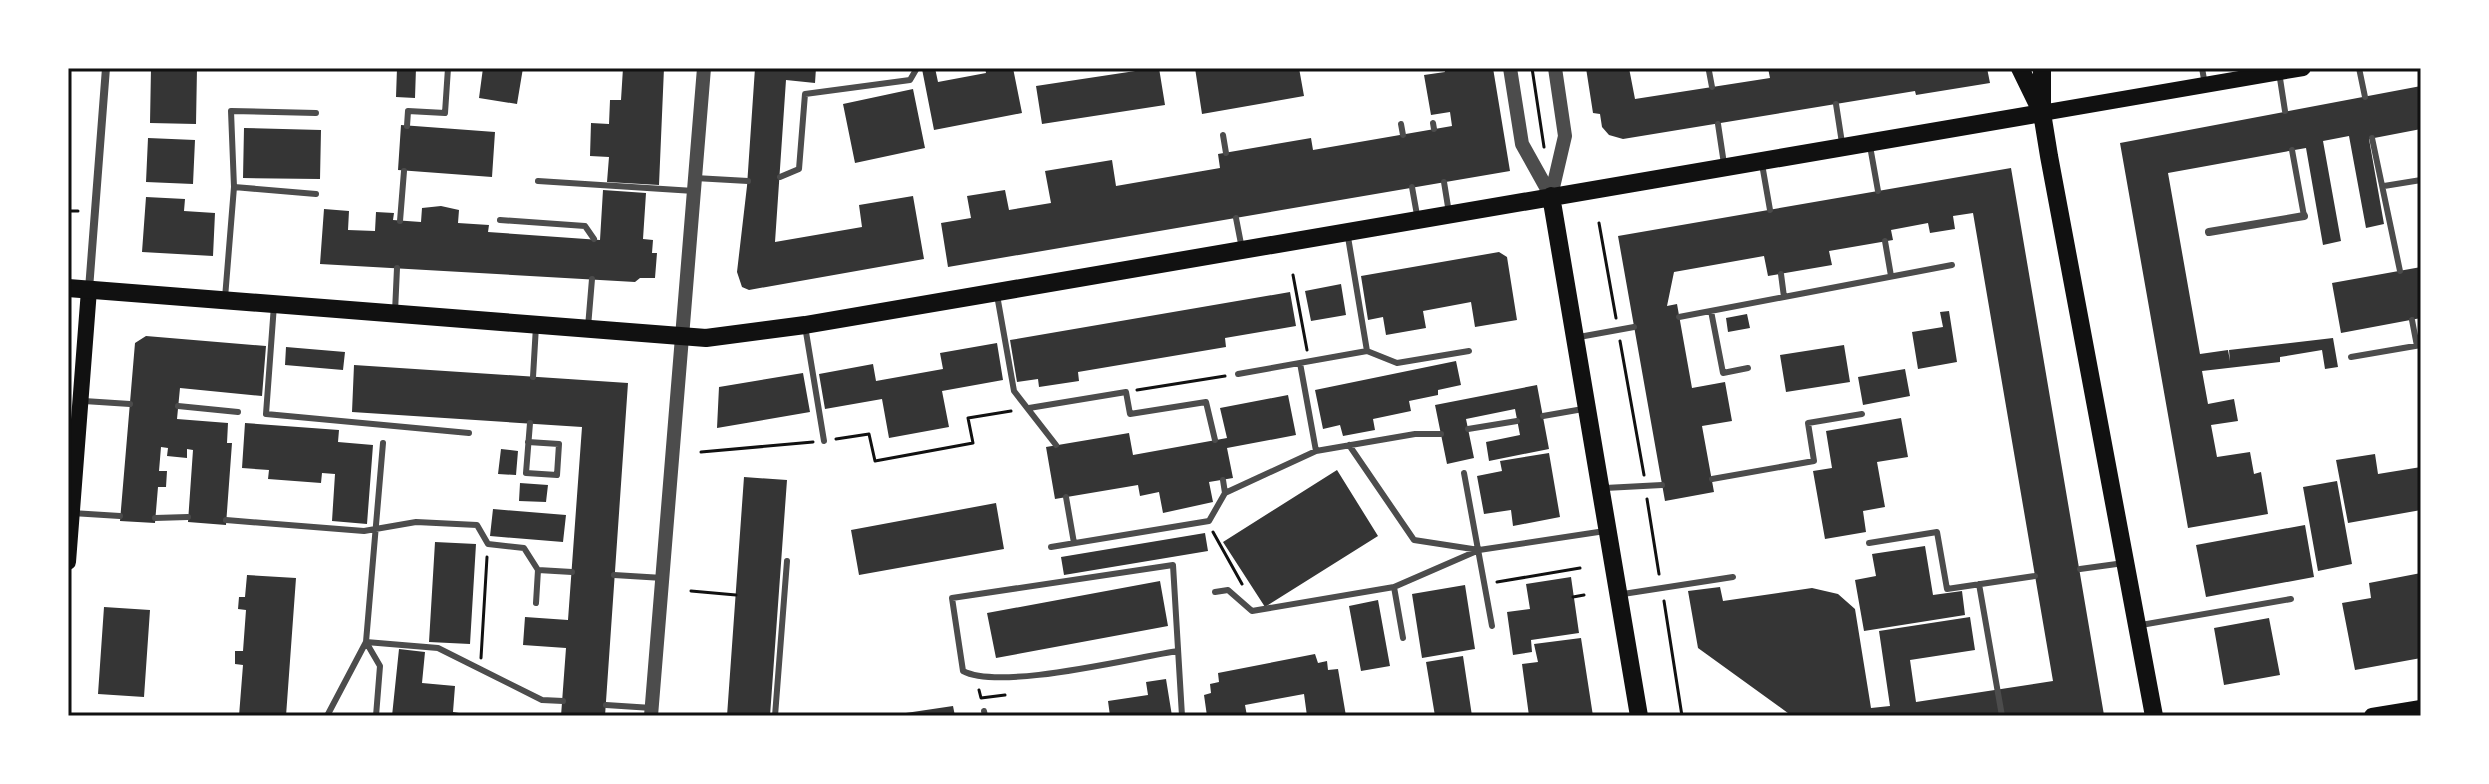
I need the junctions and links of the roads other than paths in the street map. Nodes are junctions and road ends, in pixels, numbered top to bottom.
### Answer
1 (106, 68) edge
2 (448, 68) edge
3 (704, 68) edge
4 (917, 68) edge
5 (1510, 68) edge
6 (1555, 68) edge
7 (2020, 68) edge
8 (2042, 68) edge
9 (2303, 68) edge
10 (2359, 68) edge
11 (1709, 71) dead end
12 (2279, 72) junction
13 (2203, 76) edge
14 (1712, 87) dead end
15 (2365, 97) dead end
16 (1836, 104) dead end
17 (2285, 111) dead end
18 (316, 113) dead end
19 (2042, 113) junction
20 (1401, 124) dead end
21 (1718, 124) dead end
22 (407, 126) dead end
23 (1223, 135) dead end
24 (1403, 135) dead end
25 (2372, 138) dead end
26 (1870, 142) junction
27 (1842, 147) junction
28 (2292, 150) dead end
29 (1226, 153) dead end
30 (1762, 160) junction
31 (1724, 166) junction
32 (404, 171) dead end
33 (780, 177) dead end
34 (2421, 180) edge
35 (538, 181) dead end
36 (748, 181) dead end
37 (1444, 182) dead end
38 (695, 185) junction
39 (2384, 186) junction
40 (234, 187) junction
41 (1412, 187) dead end
42 (1878, 191) dead end
43 (316, 194) dead end
44 (1551, 196) junction
45 (1770, 210) dead end
46 (1449, 213) junction
47 (2304, 216) joint
48 (1236, 218) dead end
49 (1418, 219) junction
50 (500, 220) dead end
51 (400, 221) dead end
52 (1347, 231) junction
53 (2209, 232) dead end
54 (594, 239) dead end
55 (1885, 241) dead end
56 (1242, 249) junction
57 (1952, 265) dead end
58 (397, 268) dead end
59 (2400, 271) dead end
60 (1781, 274) dead end
61 (1891, 276) junction
62 (592, 279) dead end
63 (68, 288) edge
64 (89, 290) junction
65 (996, 292) junction
66 (1784, 297) junction
67 (225, 301) junction
68 (274, 305) junction
69 (1711, 311) junction
70 (394, 316) junction
71 (1679, 317) dead end
72 (2412, 320) dead end
73 (805, 325) junction
74 (536, 326) junction
75 (1634, 327) dead end
76 (587, 331) junction
77 (683, 337) junction
78 (1575, 338) junction
79 (2419, 346) edge
80 (1367, 351) junction
81 (1469, 351) dead end
82 (2351, 357) dead end
83 (1300, 363) junction
84 (1748, 368) dead end
85 (1238, 374) road end
86 (533, 377) dead end
87 (80, 401) junction
88 (130, 404) dead end
89 (178, 406) dead end
90 (1029, 408) junction
91 (1587, 408) junction
92 (238, 412) dead end
93 (1862, 414) dead end
94 (1543, 416) dead end
95 (1517, 421) dead end
96 (530, 423) dead end
97 (1468, 429) dead end
98 (73, 431) edge
99 (469, 433) dead end
100 (1441, 434) dead end
101 (1215, 440) dead end
102 (824, 441) road end
103 (528, 442) junction
104 (383, 443) dead end
105 (1056, 445) dead end
106 (1349, 445) junction
107 (1316, 451) junction
108 (1464, 473) dead end
109 (1712, 479) dead end
110 (1223, 480) dead end
111 (1662, 485) dead end
112 (1601, 489) junction
113 (1225, 493) junction
114 (1066, 497) dead end
115 (120, 516) dead end
116 (188, 517) dead end
117 (155, 518) dead end
118 (226, 520) dead end
119 (70, 522) edge
120 (1608, 530) junction
121 (375, 532) junction
122 (1074, 543) junction
123 (1869, 543) dead end
124 (1051, 547) dead end
125 (1479, 550) junction
126 (787, 561) dead end
127 (68, 562) edge
128 (2126, 563) junction
129 (2080, 569) dead end
130 (538, 570) junction
131 (572, 572) dead end
132 (614, 575) dead end
133 (2035, 576) dead end
134 (1733, 577) dead end
135 (663, 578) junction
136 (1979, 584) junction
137 (1394, 587) junction
138 (1215, 592) dead end
139 (1619, 594) junction
140 (2291, 599) dead end
141 (536, 603) dead end
142 (1492, 626) dead end
143 (2138, 626) junction
144 (1403, 638) dead end
145 (366, 642) junction
146 (1178, 651) junction
147 (563, 701) dead end
148 (606, 705) dead end
149 (2421, 708) edge
150 (652, 712) edge
151 (327, 716) edge
152 (376, 716) edge
153 (775, 716) edge
154 (1182, 716) edge
155 (1639, 716) edge
156 (2002, 716) edge
157 (2154, 716) edge
158 (2372, 716) edge

1 - 64 street
2 - 22 lane
3 - 38 street
4 - 33 lane
5 - 44 street
6 - 44 street
7 - 19 main road
8 - 19 main road
9 - 12 main road
10 - 15 lane
11 - 14 lane
12 - 13 main road
12 - 17 lane
13 - 19 main road
16 - 27 lane
18 - 40 lane
19 - 26 main road
19 - 128 main road
20 - 24 lane
21 - 31 lane
23 - 29 lane
25 - 39 lane
26 - 27 main road
26 - 42 lane
27 - 30 main road
28 - 47 lane
30 - 31 main road
30 - 45 lane
31 - 44 main road
32 - 51 lane
34 - 39 lane
35 - 38 lane
36 - 38 lane
37 - 46 lane
38 - 77 street
39 - 59 lane
40 - 43 lane
40 - 67 lane
41 - 49 lane
44 - 46 main road
44 - 78 main road
46 - 49 main road
47 - 53 street
48 - 56 lane
49 - 52 main road
50 - 54 lane
52 - 56 main road
52 - 80 lane
55 - 61 lane
56 - 65 main road
57 - 61 lane
58 - 70 lane
60 - 66 lane
61 - 66 lane
62 - 76 lane
63 - 64 main road
64 - 67 main road
64 - 87 main road
65 - 73 main road
65 - 90 lane
66 - 69 lane
67 - 68 main road
68 - 70 main road
68 - 99 lane
69 - 71 lane
69 - 84 lane
70 - 74 main road
72 - 79 lane
73 - 77 main road
73 - 102 lane
74 - 76 main road
74 - 86 lane
75 - 78 lane
76 - 77 main road
77 - 135 street
78 - 91 main road
79 - 82 lane
80 - 81 lane
80 - 83 lane
83 - 85 lane
83 - 107 lane
87 - 88 lane
87 - 98 main road
89 - 92 lane
90 - 101 lane
90 - 105 lane
91 - 94 lane
91 - 112 main road
93 - 109 lane
95 - 97 lane
96 - 103 lane
98 - 119 main road
100 - 106 lane
103 - 103 lane
104 - 121 lane
106 - 107 lane
106 - 125 lane
107 - 113 lane
108 - 125 lane
110 - 113 lane
111 - 112 lane
112 - 120 main road
113 - 122 lane
114 - 122 lane
115 - 119 lane
116 - 117 lane
118 - 121 lane
119 - 127 main road
120 - 125 lane
120 - 139 main road
121 - 130 lane
121 - 145 lane
122 - 124 lane
123 - 136 lane
125 - 137 lane
125 - 142 lane
126 - 153 lane
128 - 129 lane
128 - 143 main road
130 - 131 lane
130 - 141 lane
132 - 135 lane
133 - 136 lane
134 - 139 lane
135 - 150 street
136 - 156 lane
137 - 138 lane
137 - 144 lane
139 - 155 main road
140 - 143 lane
143 - 157 main road
145 - 147 lane
145 - 151 lane
145 - 152 lane
146 - 146 lane
146 - 154 lane
148 - 150 lane
149 - 158 main road

